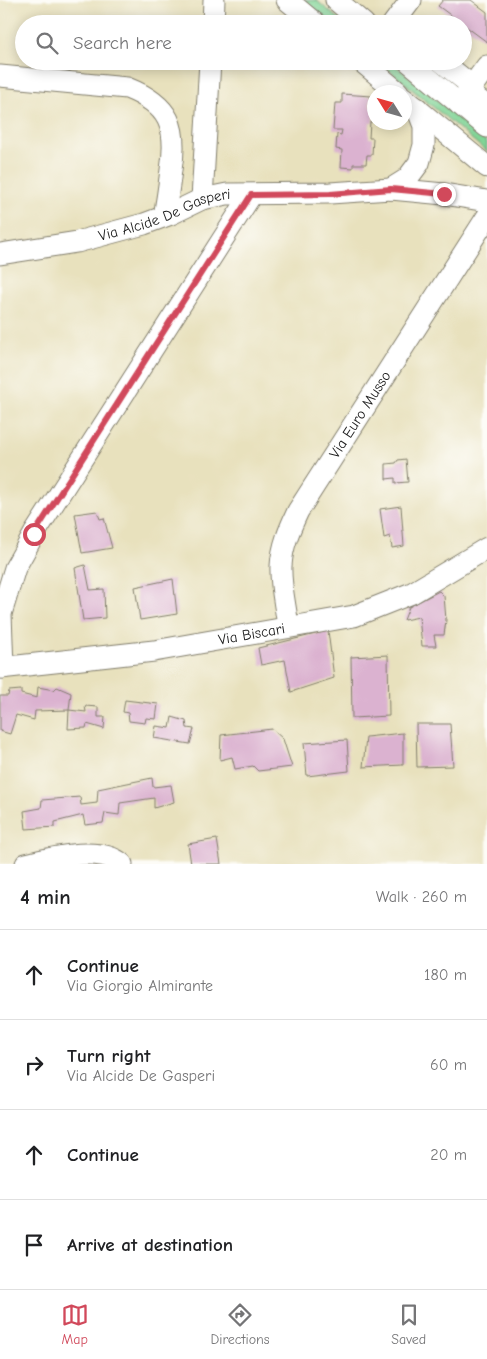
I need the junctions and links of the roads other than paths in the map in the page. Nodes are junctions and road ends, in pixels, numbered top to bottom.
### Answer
1 (214, 0) edge
2 (287, 0) edge
3 (336, 0) edge
4 (410, 0) edge
5 (213, 15) edge
6 (305, 15) edge
7 (354, 15) edge
8 (400, 15) edge
9 (487, 66) edge
10 (209, 70) edge
11 (371, 70) edge
12 (424, 70) edge
13 (449, 70) edge
14 (0, 76) edge
15 (389, 85) edge
16 (466, 94) junction
17 (412, 104) edge
18 (412, 105) edge
19 (487, 106) edge
20 (487, 127) edge
21 (487, 167) edge
22 (171, 171) junction
23 (391, 189) junction
24 (251, 195) junction
25 (487, 201) edge
26 (195, 202) junction
27 (164, 216) junction
28 (487, 217) edge
29 (0, 254) edge
30 (487, 548) edge
31 (288, 627) junction
32 (2, 668) edge
33 (26, 864) edge
34 (122, 864) edge

1 - 5 street
2 - 6 street
3 - 7 street
4 - 8 street
9 - 16 street
10 - 26 street
11 - 15 street
12 - 16 street
13 - 16 street
14 - 22 street
16 - 19 street
16 - 20 street
17 - 21 street
18 - 23 street
22 - 26 street
22 - 27 street
23 - 24 street, Via Alcide De Gasperi
23 - 25 street, Via Alcide De Gasperi
24 - 26 street, Via Alcide De Gasperi
24 - 32 street
26 - 27 street, Via Alcide De Gasperi
27 - 29 street, Via Alcide De Gasperi
28 - 31 street, Via Euro Musso
30 - 31 street, Via Biscari
31 - 32 street, Via Biscari
33 - 34 street

